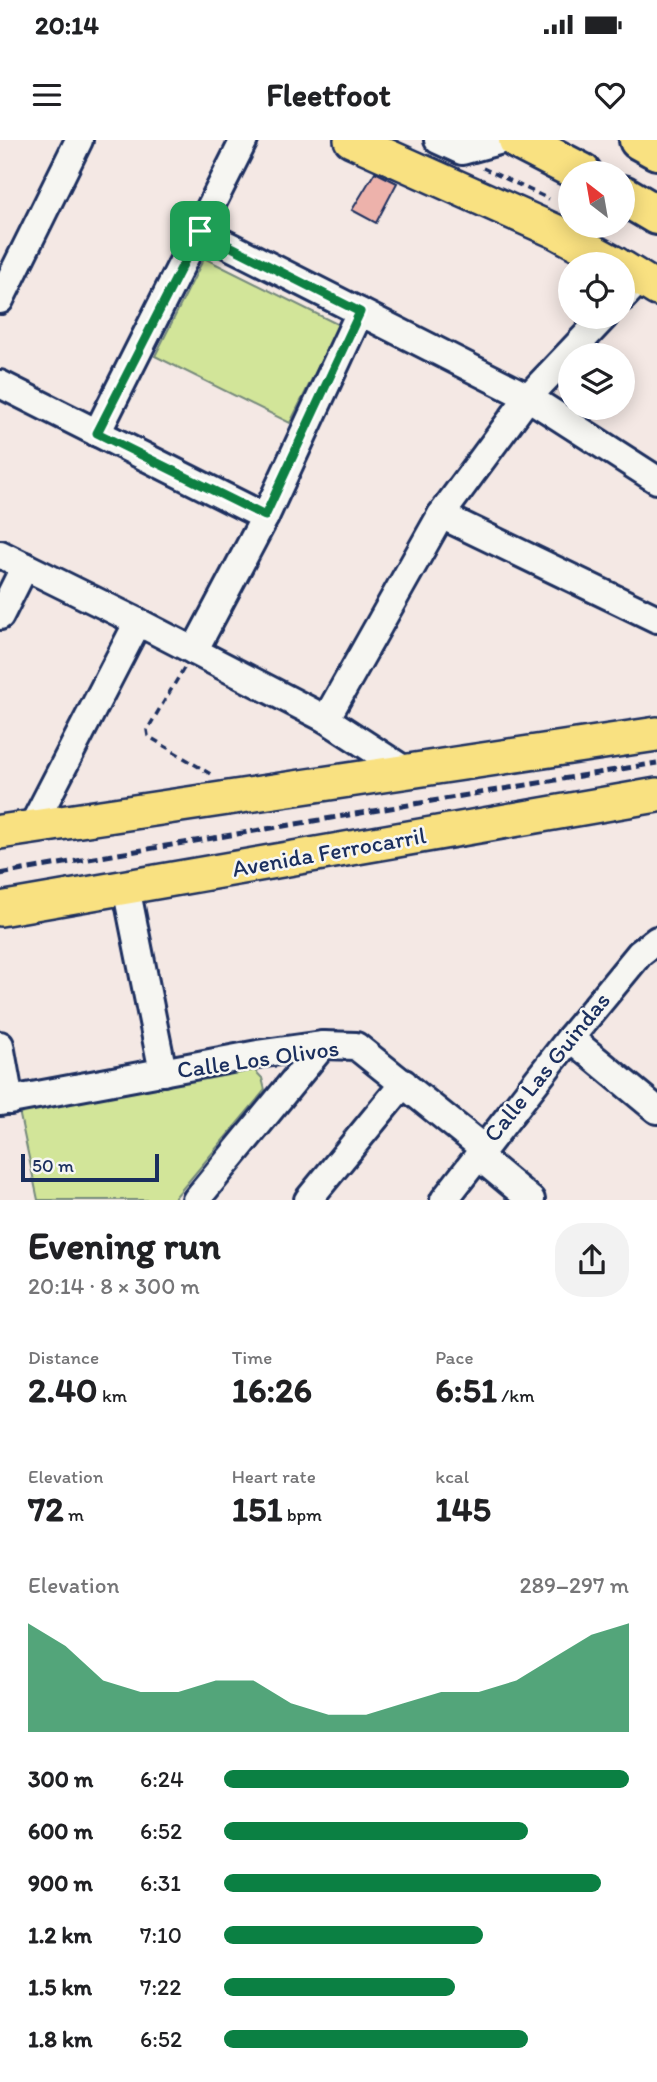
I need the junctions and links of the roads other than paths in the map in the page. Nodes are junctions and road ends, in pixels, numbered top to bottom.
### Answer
1 (79, 140) edge
2 (244, 140) edge
3 (351, 140) edge
4 (438, 140) edge
5 (502, 140) edge
6 (518, 140) edge
7 (639, 140) edge
8 (657, 150) edge
9 (559, 161) edge
10 (635, 202) edge
11 (657, 215) edge
12 (200, 231) junction
13 (589, 252) edge
14 (0, 300) edge
15 (360, 312) junction
16 (593, 329) edge
17 (0, 384) edge
18 (528, 397) junction
19 (97, 433) junction
20 (657, 480) edge
21 (441, 515) junction
22 (265, 516) junction
23 (0, 554) edge
24 (25, 566) junction
25 (0, 615) edge
26 (657, 620) edge
27 (138, 622) junction
28 (194, 651) junction
29 (326, 719) junction
30 (657, 734) edge
31 (406, 771) junction
32 (657, 795) edge
33 (16, 830) edge
34 (126, 887) junction
35 (0, 909) edge
36 (657, 940) edge
37 (570, 1038) junction
38 (0, 1045) edge
39 (323, 1045) junction
40 (258, 1054) junction
41 (163, 1072) junction
42 (404, 1083) junction
43 (285, 1091) junction
44 (5, 1102) edge
45 (657, 1110) edge
46 (480, 1152) junction
47 (196, 1200) edge
48 (308, 1200) edge
49 (443, 1200) edge
50 (531, 1200) edge

1 - 14 street
2 - 12 street
3 - 13 main road
4 - 5 street
6 - 9 highway
7 - 8 highway
10 - 11 highway
12 - 15 street
12 - 19 street
15 - 18 street
15 - 22 street
16 - 18 street
17 - 19 street
18 - 20 street
18 - 21 street
19 - 22 street
21 - 26 street
21 - 29 street
22 - 28 street
23 - 24 street
24 - 25 street
24 - 27 street
27 - 28 street
27 - 33 street
28 - 29 street
29 - 31 street
30 - 31 main road
31 - 33 main road
32 - 34 main road, Avenida Ferrocarril
34 - 35 main road, Avenida Ferrocarril
34 - 41 street
36 - 37 street, Calle Las Guindas
37 - 45 street
37 - 46 street, Calle Las Guindas
38 - 44 street
39 - 40 street, Calle Los Olivos
39 - 42 street, Calle Los Olivos
39 - 43 street
40 - 41 street, Calle Los Olivos
40 - 43 street
41 - 44 street, Calle Los Olivos
42 - 46 street, Calle Los Olivos
42 - 48 street
43 - 47 street
46 - 49 street, Calle Las Guindas
46 - 50 street, Calle Los Olivos

